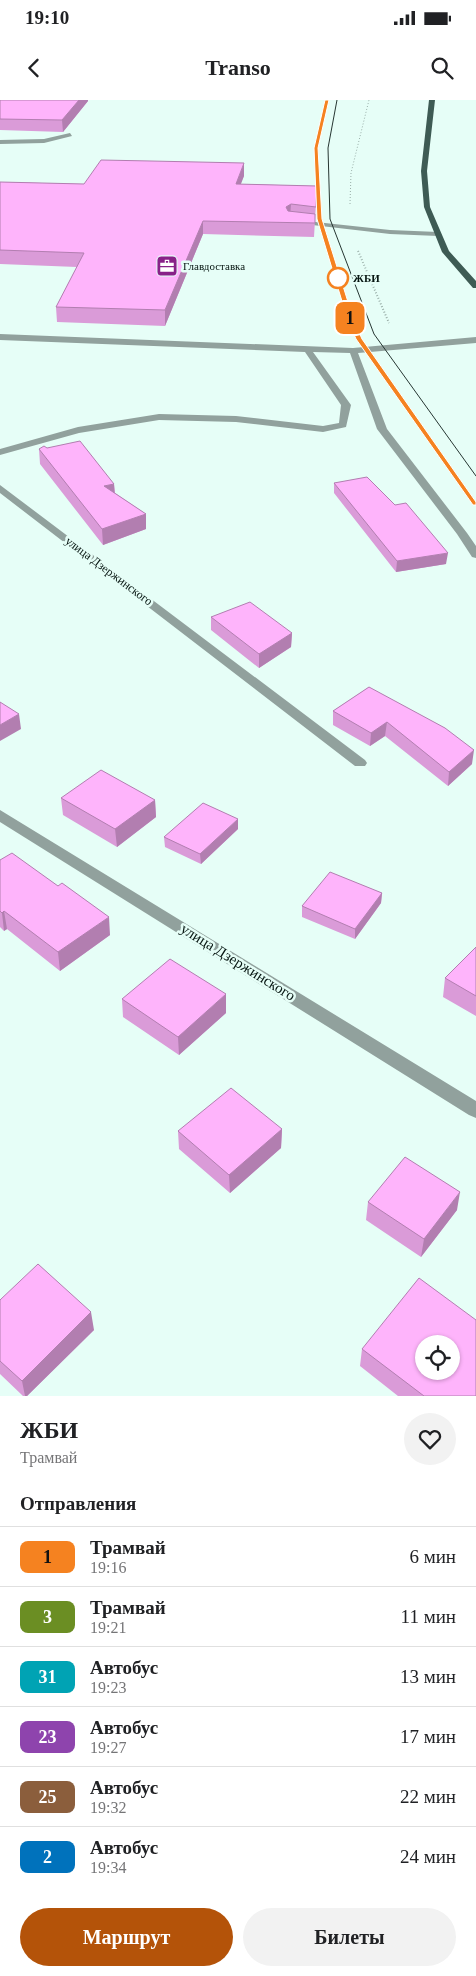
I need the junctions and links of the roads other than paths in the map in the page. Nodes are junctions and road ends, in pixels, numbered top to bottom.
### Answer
1 (432, 100) edge
2 (70, 135) dead end
3 (0, 142) edge
4 (290, 222) edge
5 (438, 234) junction
6 (476, 286) edge
7 (0, 337) edge
8 (476, 340) edge
9 (307, 349) junction
10 (354, 351) junction
11 (0, 452) edge
12 (0, 488) edge
13 (476, 555) edge
14 (360, 764) dead end
15 (0, 815) edge
16 (476, 1110) edge

1 - 5 main road
2 - 3 street
4 - 5 street
5 - 6 main road
7 - 9 street
8 - 10 street
9 - 10 street
9 - 11 street
10 - 13 street
12 - 14 street, улица Дзержинского
15 - 16 street, улица Дзержинского

